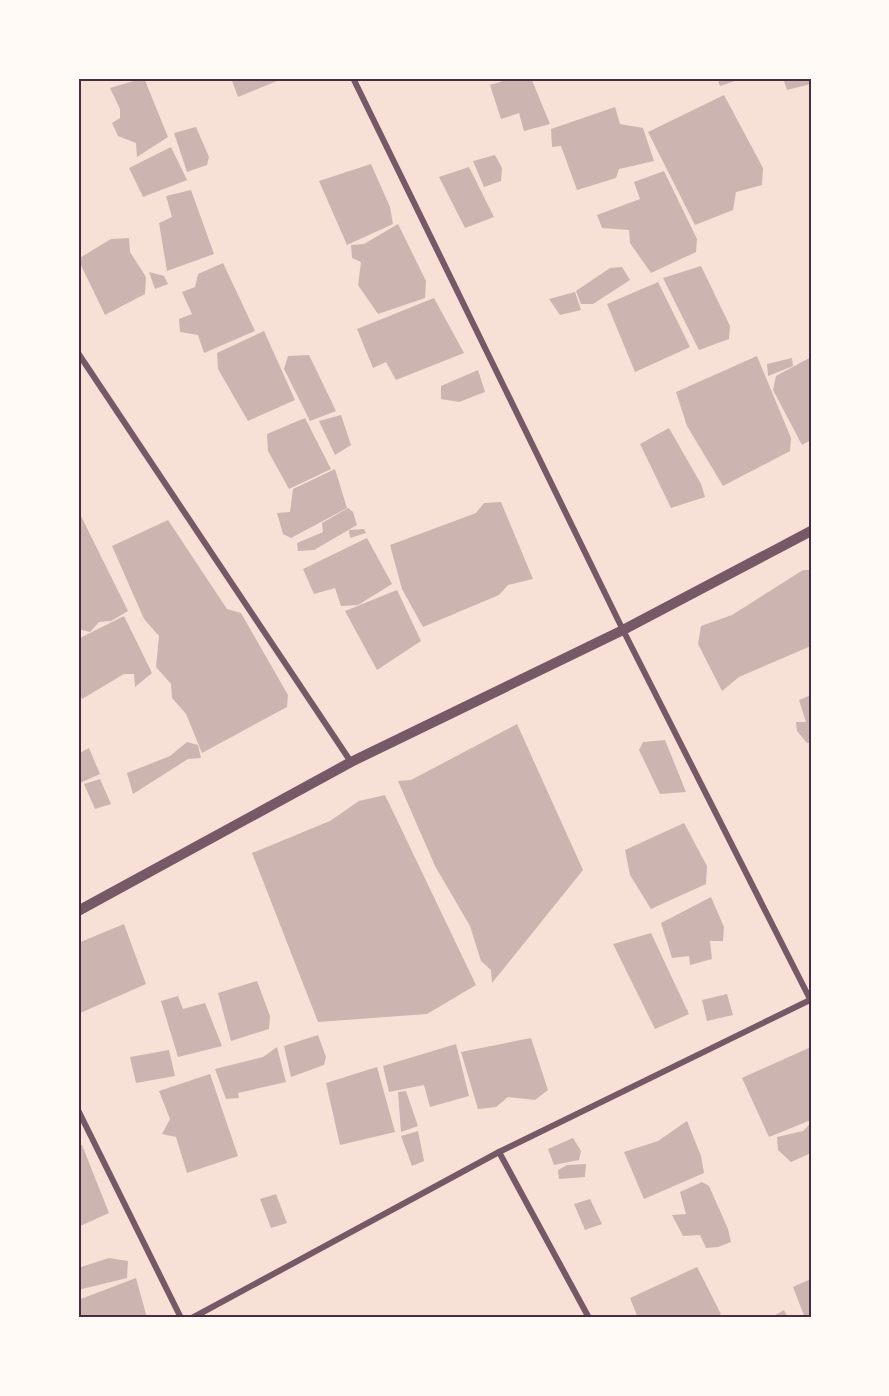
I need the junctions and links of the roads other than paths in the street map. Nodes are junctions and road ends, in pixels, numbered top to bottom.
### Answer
1 (352, 78) edge
2 (78, 353) edge
3 (811, 531) edge
4 (623, 630) junction
5 (351, 762) junction
6 (78, 911) edge
7 (811, 1001) edge
8 (78, 1110) edge
9 (499, 1152) junction
10 (181, 1318) edge
11 (192, 1318) edge
12 (589, 1318) edge

1 - 4 street
2 - 5 street
3 - 4 street
4 - 5 street
4 - 7 street
5 - 6 street
7 - 9 street
8 - 10 street
9 - 11 street
9 - 12 street

